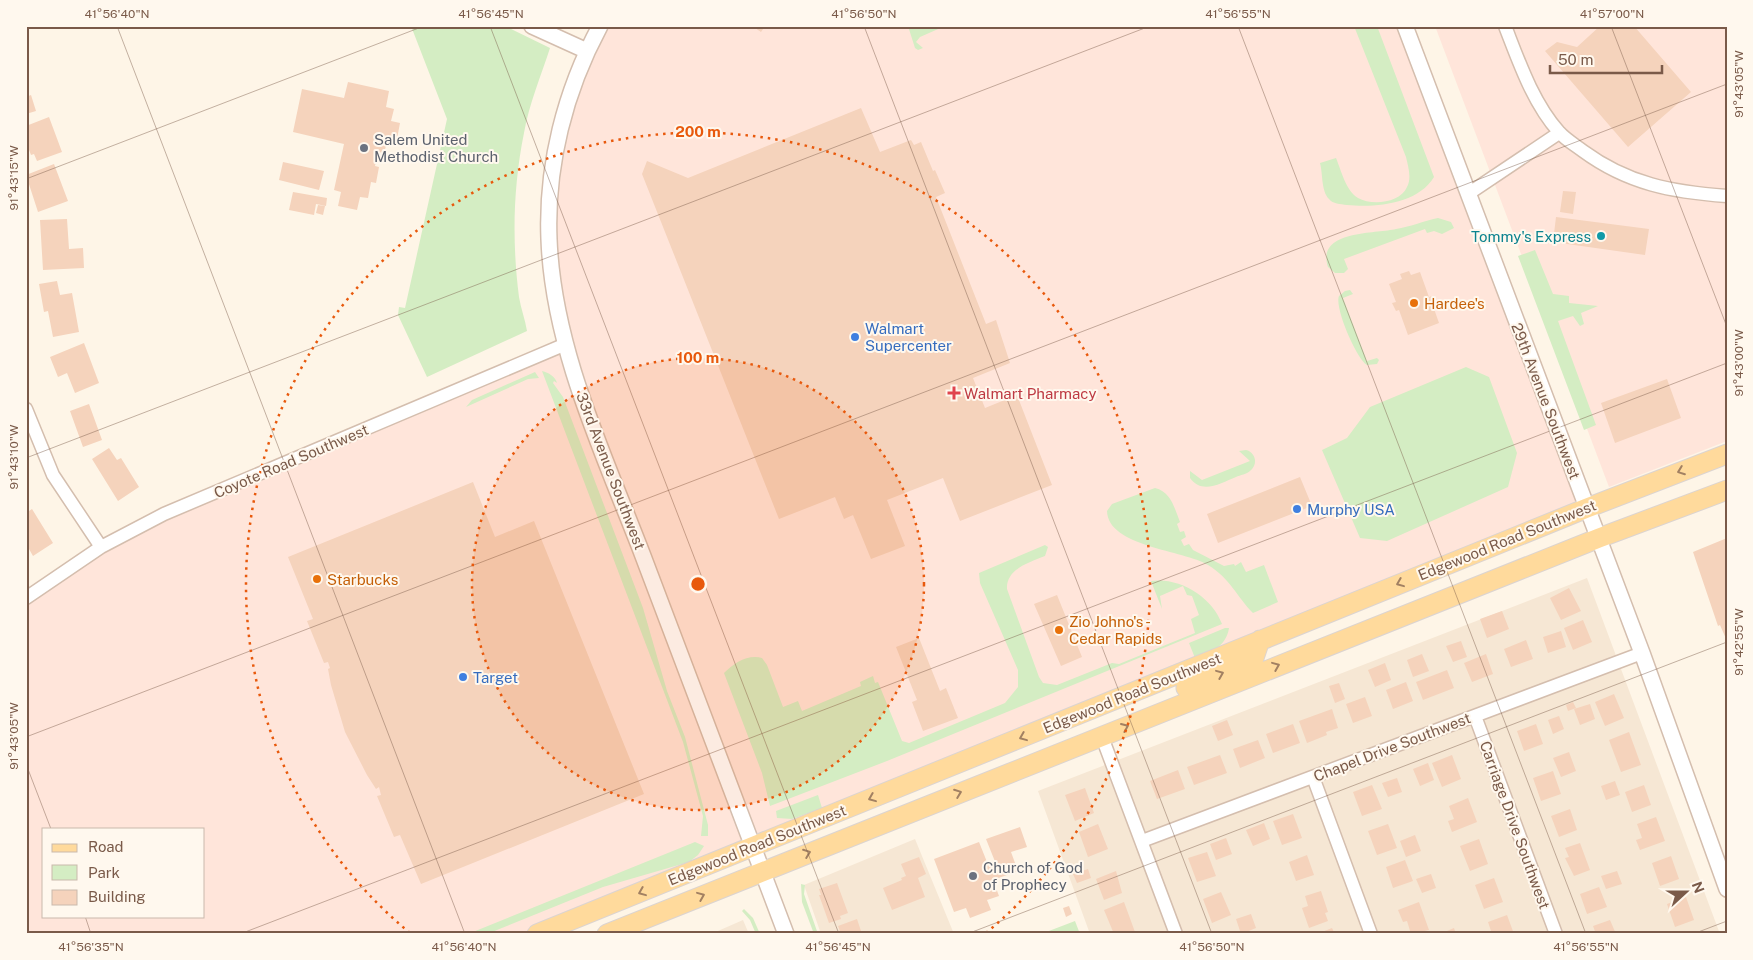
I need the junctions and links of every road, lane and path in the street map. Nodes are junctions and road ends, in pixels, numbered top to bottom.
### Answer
1 (532, 26) edge
2 (600, 26) edge
3 (1405, 26) edge
4 (1505, 26) edge
5 (587, 50) junction
6 (1559, 133) junction
7 (1468, 194) junction
8 (1727, 196) edge
9 (566, 344) junction
10 (26, 409) edge
11 (1727, 454) edge
12 (1727, 490) edge
13 (1587, 508) junction
14 (1599, 538) junction
15 (101, 546) junction
16 (26, 598) edge
17 (1260, 640) junction
18 (1642, 653) junction
19 (1150, 716) junction
20 (1475, 716) junction
21 (1102, 737) junction
22 (1313, 777) junction
23 (1142, 841) junction
24 (753, 847) junction
25 (762, 871) junction
26 (1727, 888) edge
27 (538, 934) edge
28 (607, 934) edge
29 (786, 934) edge
30 (1176, 934) edge
31 (1371, 934) edge
32 (1556, 934) edge

1 - 5 street
2 - 5 street, 33rd Avenue Southwest
3 - 7 street, 29th Avenue Southwest
4 - 6 street
5 - 9 street, 33rd Avenue Southwest
6 - 7 street
6 - 8 street
7 - 13 street, 29th Avenue Southwest
9 - 15 street, Coyote Road Southwest
9 - 24 street, 33rd Avenue Southwest
10 - 15 street
11 -> 13 main road, Edgewood Road Southwest
12 - 14 main road, Edgewood Road Southwest
13 - 14 street, 29th Avenue Southwest
13 -> 17 main road, Edgewood Road Southwest
14 - 18 street, 29th Avenue Southwest
19 -> 14 main road, Edgewood Road Southwest
15 - 16 street, Coyote Road Southwest
19 -> 17 main road
17 -> 24 main road, Edgewood Road Southwest
18 - 20 street, Chapel Drive Southwest
18 - 26 street, 29th Avenue Southwest
21 -> 19 main road, Edgewood Road Southwest
20 - 22 street, Chapel Drive Southwest
20 - 32 street, Carriage Drive Southwest
21 - 23 street
25 -> 21 main road, Edgewood Road Southwest
22 - 23 street, Chapel Drive Southwest
22 - 31 street
23 - 30 street
24 - 25 street, 33rd Avenue Southwest
24 -> 27 main road, Edgewood Road Southwest
28 -> 25 main road, Edgewood Road Southwest
25 - 29 street, 33rd Avenue Southwest

